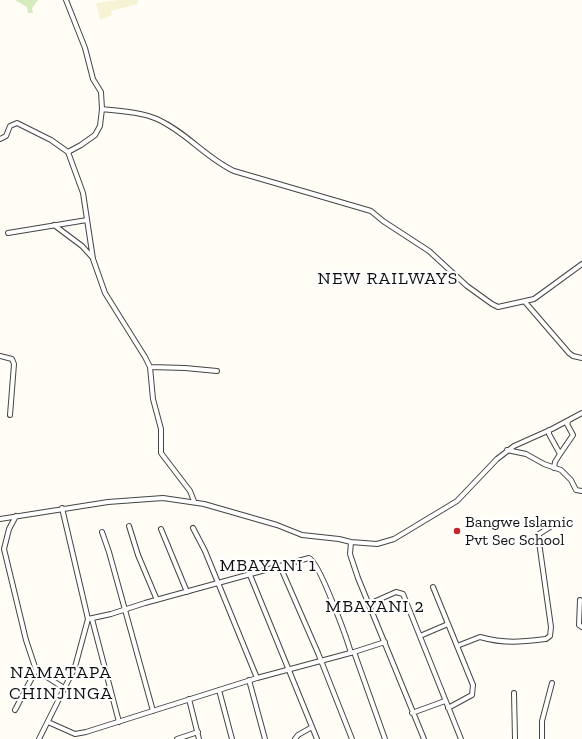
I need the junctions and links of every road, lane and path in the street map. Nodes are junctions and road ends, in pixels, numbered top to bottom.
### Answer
1 (66, 0) edge
2 (102, 109) junction
3 (0, 139) edge
4 (68, 152) junction
5 (87, 220) junction
6 (54, 225) junction
7 (8, 233) dead end
8 (93, 259) junction
9 (582, 264) edge
10 (525, 302) junction
11 (0, 356) edge
12 (582, 358) edge
13 (150, 367) junction
14 (217, 371) dead end
15 (582, 413) edge
16 (10, 415) dead end
17 (569, 420) junction
18 (550, 430) junction
19 (507, 450) junction
20 (560, 454) junction
21 (554, 468) junction
22 (582, 491) edge
23 (194, 501) junction
24 (62, 508) junction
25 (16, 516) junction
26 (0, 519) edge
27 (129, 526) dead end
28 (550, 527) dead end
29 (193, 528) dead end
30 (161, 529) dead end
31 (102, 532) dead end
32 (351, 542) junction
33 (280, 566) junction
34 (250, 574) junction
35 (217, 583) junction
36 (433, 587) dead end
37 (187, 592) junction
38 (157, 600) junction
39 (580, 600) dead end
40 (369, 604) junction
41 (125, 610) junction
42 (90, 619) junction
43 (448, 624) junction
44 (582, 627) edge
45 (420, 636) junction
46 (385, 642) junction
47 (457, 646) junction
48 (352, 652) junction
49 (321, 661) junction
50 (289, 669) junction
51 (36, 670) junction
52 (257, 678) junction
53 (249, 680) junction
54 (552, 683) dead end
55 (64, 688) junction
56 (220, 690) junction
57 (514, 693) dead end
58 (189, 699) junction
59 (445, 701) junction
60 (448, 708) junction
61 (15, 710) dead end
62 (154, 711) junction
63 (412, 713) junction
64 (48, 722) junction
65 (119, 722) junction
66 (312, 727) junction
67 (198, 732) junction
68 (39, 739) edge
69 (178, 739) edge
70 (199, 739) edge
71 (232, 739) edge
72 (265, 739) edge
73 (295, 739) edge
74 (317, 739) edge
75 (352, 739) edge
76 (386, 739) edge
77 (424, 739) edge
78 (461, 739) edge
79 (515, 739) edge
80 (542, 739) edge

1 - 2 street
2 - 4 street
2 - 10 street
3 - 4 street
4 - 5 street
5 - 6 street
5 - 8 street
6 - 7 street
6 - 8 street
8 - 13 street
9 - 10 street
10 - 12 street
11 - 16 street
13 - 14 street
13 - 23 street
15 - 17 street
17 - 18 street
17 - 20 street
18 - 19 street
18 - 20 street
19 - 21 street
19 - 32 street
20 - 21 street
21 - 22 street
23 - 24 street
23 - 32 street
24 - 25 street
24 - 42 street
25 - 26 street
25 - 51 street
27 - 38 street
28 - 47 street
29 - 35 street
30 - 37 street
31 - 41 street
32 - 40 street
33 - 34 street
33 - 48 street
33 - 49 street
34 - 35 street
34 - 50 street
35 - 37 street
35 - 52 street
36 - 43 street
37 - 38 street
38 - 41 street
39 - 44 street
40 - 45 street
40 - 46 street
41 - 42 street
41 - 62 street
42 - 55 street
42 - 65 street
43 - 45 street
43 - 47 street
45 - 59 street
46 - 48 street
46 - 63 street
47 - 60 street
48 - 49 street
48 - 76 street
49 - 50 street
49 - 75 street
50 - 52 street
50 - 66 street
51 - 55 street
51 - 61 street
52 - 53 street
53 - 56 street
53 - 72 street
54 - 80 street
55 - 64 street
56 - 58 street
56 - 71 street
57 - 79 street
58 - 62 street
58 - 67 street
59 - 60 street
59 - 63 street
60 - 78 street
62 - 65 street
63 - 77 street
64 - 65 street
64 - 68 street
66 - 73 street
66 - 74 street
67 - 69 street
67 - 70 street

